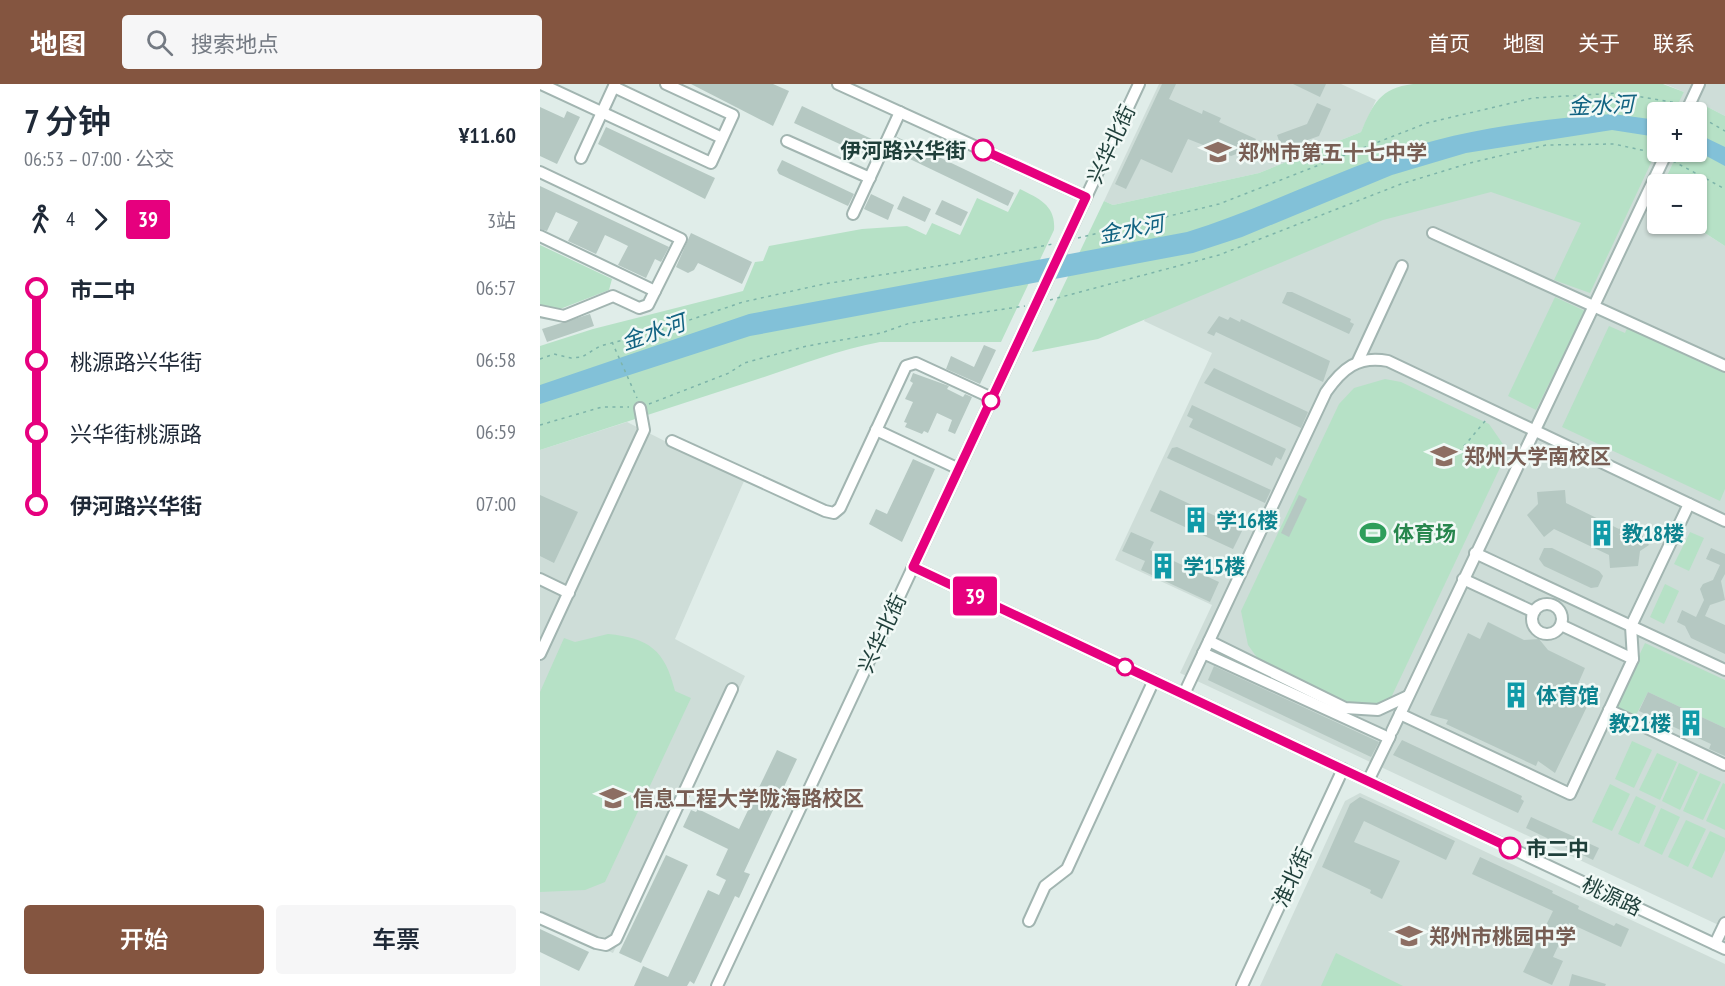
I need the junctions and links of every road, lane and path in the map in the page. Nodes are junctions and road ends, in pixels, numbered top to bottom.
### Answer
1 (541, 84) edge
2 (666, 84) edge
3 (838, 84) edge
4 (1139, 84) edge
5 (1699, 84) edge
6 (615, 86) edge
7 (1671, 102) edge
8 (1693, 102) edge
9 (602, 112) junction
10 (900, 112) junction
11 (1707, 121) edge
12 (1725, 131) edge
13 (722, 138) junction
14 (788, 141) dead end
15 (1647, 150) edge
16 (581, 158) dead end
17 (1662, 162) edge
18 (1676, 162) edge
19 (540, 172) edge
20 (870, 178) junction
21 (1725, 189) edge
22 (1086, 197) junction
23 (853, 214) dead end
24 (1432, 233) dead end
25 (540, 236) edge
26 (1064, 244) junction
27 (1402, 266) dead end
28 (655, 291) junction
29 (1038, 300) junction
30 (1593, 305) junction
31 (540, 311) edge
32 (612, 342) junction
33 (540, 359) edge
34 (1358, 361) junction
35 (1725, 366) edge
36 (633, 390) dead end
37 (992, 398) junction
38 (640, 408) junction
39 (1491, 410) junction
40 (540, 424) edge
41 (876, 430) junction
42 (1534, 430) junction
43 (672, 441) dead end
44 (1459, 452) dead end
45 (959, 469) junction
46 (1689, 504) junction
47 (1724, 518) edge
48 (1475, 553) junction
49 (913, 567) junction
50 (540, 579) edge
51 (1463, 579) junction
52 (568, 593) junction
53 (1534, 612) junction
54 (1561, 625) junction
55 (1630, 626) junction
56 (1209, 641) junction
57 (1203, 653) junction
58 (540, 654) edge
59 (1633, 659) junction
60 (1725, 670) edge
61 (1154, 680) junction
62 (732, 689) dead end
63 (1184, 694) junction
64 (1408, 695) junction
65 (1609, 710) junction
66 (1400, 714) junction
67 (1390, 735) junction
68 (1725, 765) edge
69 (1343, 769) junction
70 (1368, 781) junction
71 (540, 918) edge
72 (1029, 921) dead end
73 (1725, 922) edge
74 (1720, 946) edge
75 (717, 986) edge
76 (1242, 986) edge

1 - 9 street
2 - 13 street
3 - 10 street
4 - 22 street, 兴华北街
5 - 8 street
6 - 9 street
6 - 13 street
7 - 26 path
9 - 13 street
9 - 16 street
10 - 20 street
10 - 22 street
11 - 12 path
14 - 20 street
15 - 29 path
17 - 30 street
18 - 21 path
19 - 28 street
20 - 23 street
22 - 26 street, 兴华北街
24 - 30 street
25 - 28 street
26 - 29 street, 兴华北街
26 - 32 path
27 - 34 street
28 - 31 street
29 - 37 street, 兴华北街
29 - 38 path
30 - 35 street
30 - 42 street
32 - 33 path
32 - 36 path
34 - 39 street
34 - 56 street
37 - 41 street
37 - 45 street, 兴华北街
38 - 40 path
38 - 52 street
39 - 42 street
39 - 44 path
41 - 43 street
41 - 45 street
42 - 46 street
42 - 48 street
45 - 49 street, 兴华北街
46 - 47 street
46 - 55 street
48 - 51 street
48 - 55 street
49 - 61 street, 桃源路
49 - 75 street, 兴华北街
50 - 52 street
51 - 53 street
51 - 64 street
52 - 58 street
53 - 54 street
53 - 54 street
54 - 59 street
55 - 59 street
55 - 60 street
56 - 57 street
56 - 64 street
57 - 63 street
57 - 67 street
59 - 65 street
61 - 63 street, 桃源路
61 - 72 street
62 - 71 street
63 - 69 street, 桃源路
64 - 66 street
65 - 66 street
65 - 68 street
66 - 67 street
67 - 70 street
69 - 70 street, 桃源路
69 - 76 street, 淮北街
70 - 74 street, 桃源路
73 - 74 street

